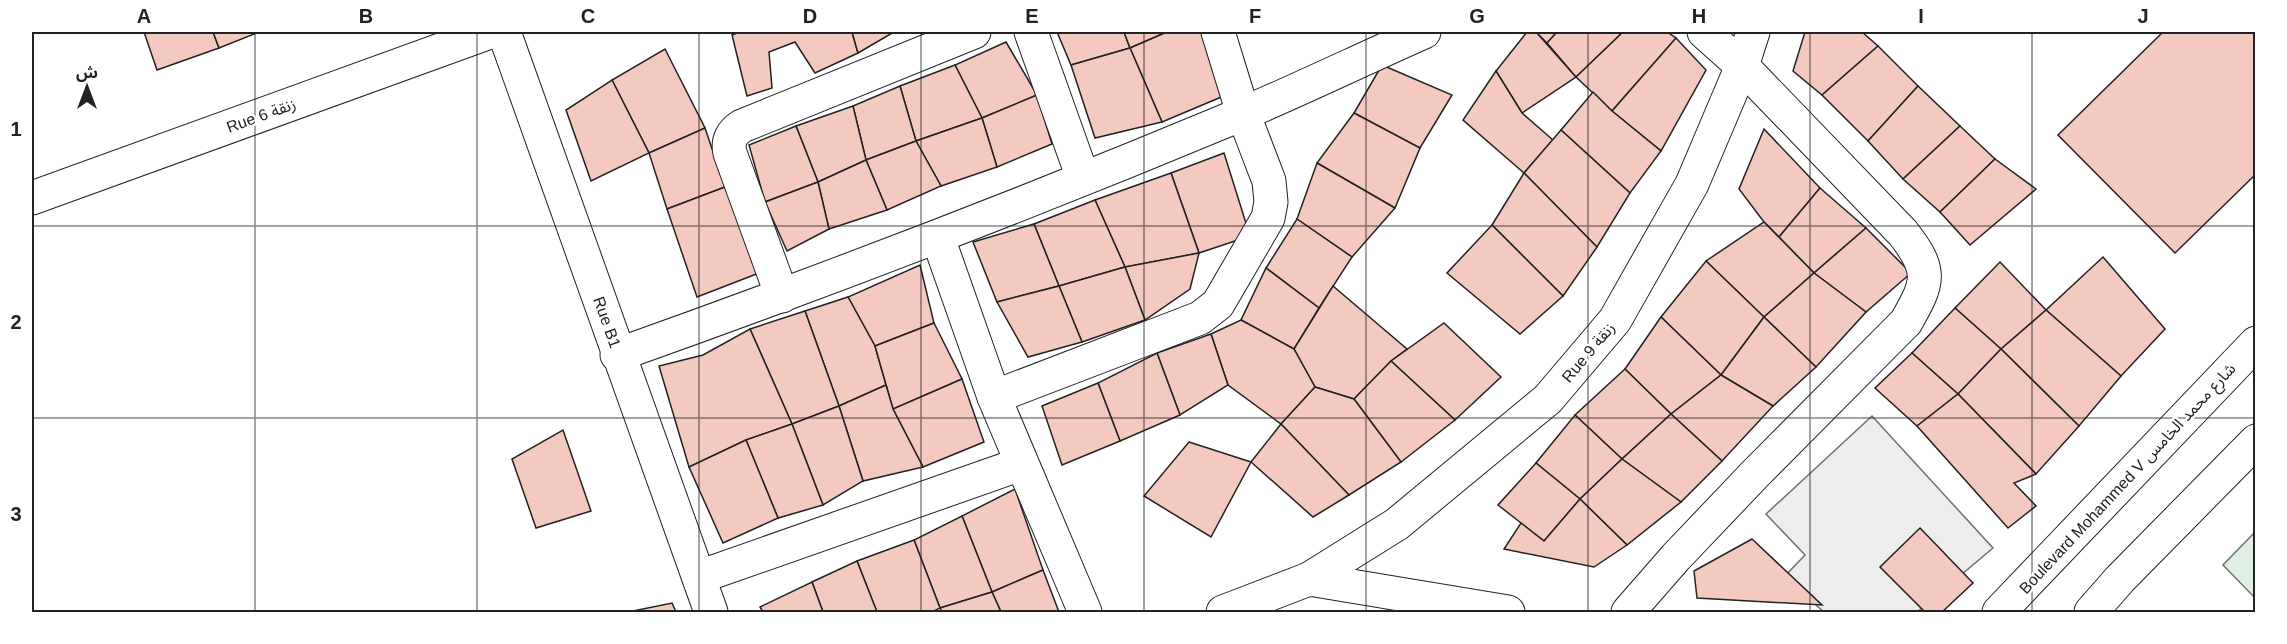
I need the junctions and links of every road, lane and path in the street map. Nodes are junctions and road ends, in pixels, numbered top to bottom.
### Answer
1 (490, 32) edge
2 (504, 32) edge
3 (974, 32) edge
4 (1030, 32) edge
5 (1218, 32) edge
6 (1424, 32) edge
7 (1704, 32) edge
8 (1753, 32) edge
9 (1742, 66) junction
10 (1243, 113) junction
11 (1083, 178) junction
12 (32, 198) edge
13 (938, 238) junction
14 (782, 296) junction
15 (2256, 343) edge
16 (617, 355) junction
17 (994, 398) junction
18 (2256, 441) edge
19 (1021, 464) junction
20 (699, 577) junction
21 (1309, 579) junction
22 (1228, 611) edge
23 (711, 612) edge
24 (1085, 612) edge
25 (1508, 612) edge
26 (1628, 612) edge
27 (1999, 612) edge
28 (2091, 612) edge

1 - 12 street, Rue 6 زنقة
2 - 16 street, Rue B1
3 - 14 street
4 - 11 street
5 - 10 street
6 - 10 street
7 - 9 street
8 - 9 street, Rue 9 زنقة
9 - 21 street, Rue 9 زنقة
9 - 26 street
10 - 11 street
10 - 17 street
11 - 13 street
13 - 14 street
13 - 17 street
14 - 16 street
15 - 27 street, Boulevard Mohammed V شارع محمد الخامس
16 - 20 street, Rue B1
17 - 19 street
18 - 28 street
19 - 20 street
19 - 24 street
20 - 23 street, Rue B1
21 - 22 street, Rue 9 زنقة
21 - 25 street

